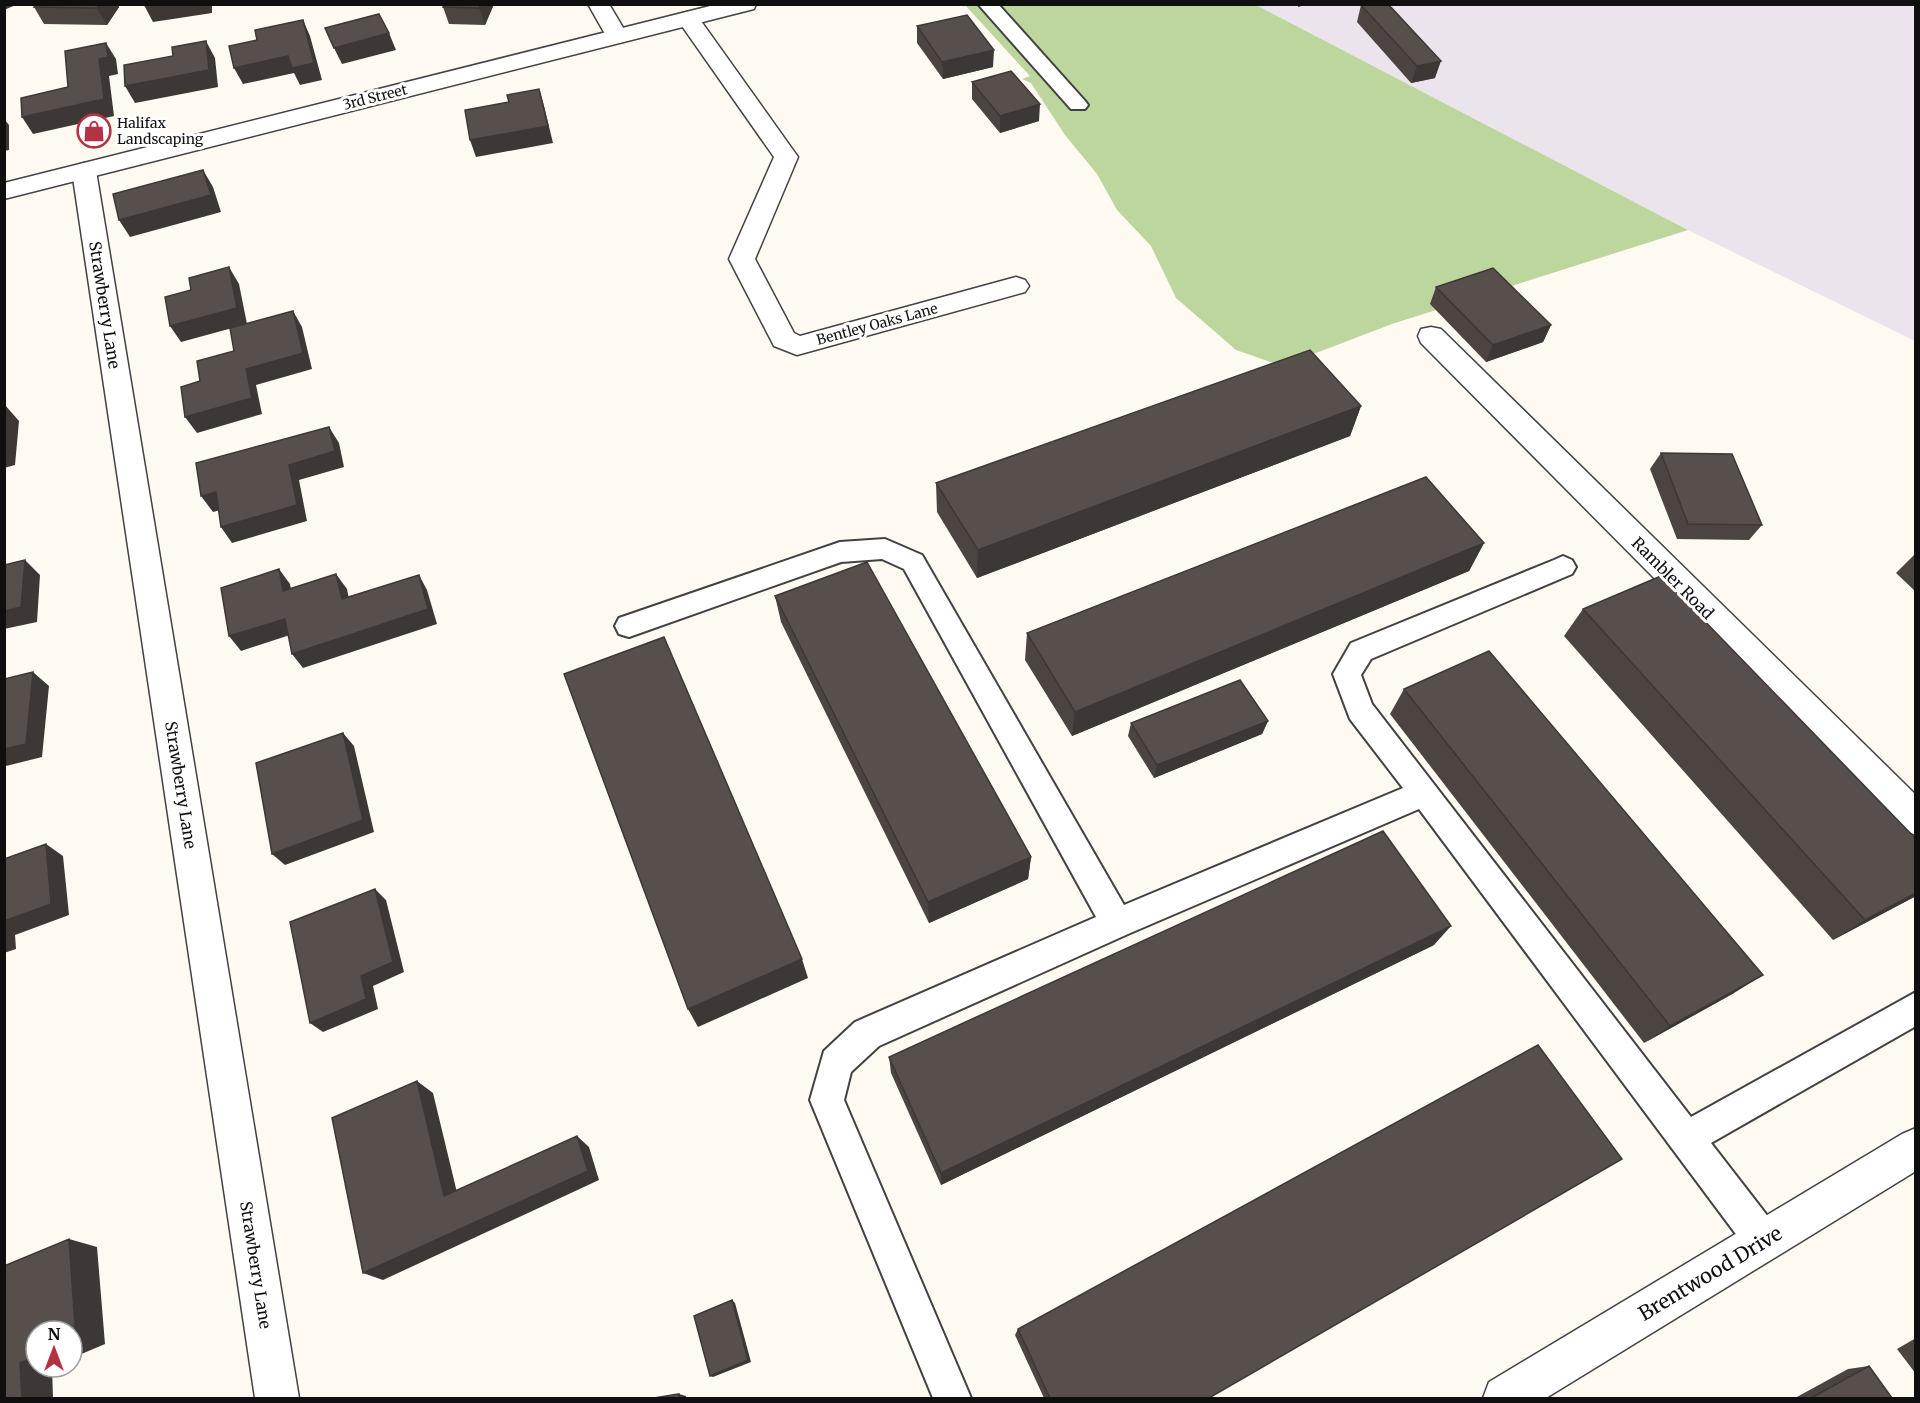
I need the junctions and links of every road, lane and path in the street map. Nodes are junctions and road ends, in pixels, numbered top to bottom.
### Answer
1 (598, 4) edge
2 (746, 4) edge
3 (987, 4) edge
4 (688, 19) junction
5 (617, 36) junction
6 (1078, 105) dead end
7 (84, 171) junction
8 (4, 191) edge
9 (1016, 286) dead end
10 (1431, 336) dead end
11 (1563, 567) dead end
12 (629, 626) dead end
13 (1424, 793) junction
14 (1916, 819) edge
15 (1117, 923) junction
16 (1916, 1008) edge
17 (1687, 1138) junction
18 (1916, 1148) edge
19 (1763, 1240) junction
20 (277, 1398) edge
21 (952, 1398) edge
22 (1505, 1398) edge

1 - 5 street
2 - 4 street, 3rd Street
3 - 6 lane
4 - 5 street, 3rd Street
4 - 9 street, Bentley Oaks Lane
5 - 7 street, 3rd Street
7 - 8 street, 3rd Street
7 - 20 street, Strawberry Lane
10 - 14 street, Rambler Road
11 - 13 lane
12 - 15 lane
13 - 15 lane
13 - 17 lane
15 - 21 lane
16 - 17 lane
17 - 19 lane
18 - 19 street, Brentwood Drive
19 - 22 street, Brentwood Drive

